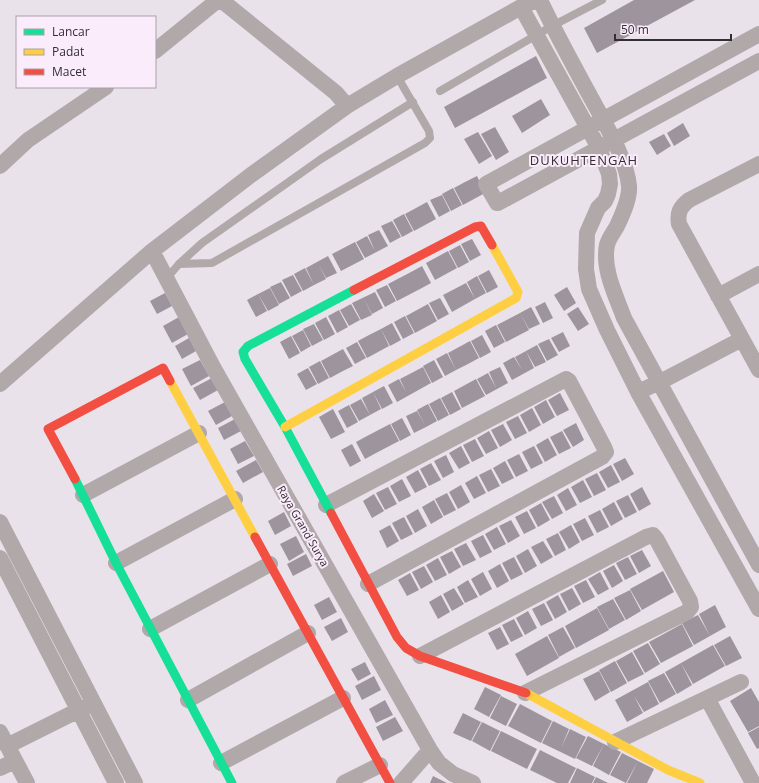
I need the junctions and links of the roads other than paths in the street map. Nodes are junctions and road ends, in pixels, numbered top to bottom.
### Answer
1 (218, 0) edge
2 (221, 0) edge
3 (536, 0) edge
4 (540, 0) edge
5 (602, 0) edge
6 (521, 7) junction
7 (552, 26) junction
8 (759, 34) edge
9 (537, 35) junction
10 (156, 50) edge
11 (759, 61) edge
12 (397, 76) junction
13 (105, 88) edge
14 (440, 91) dead end
15 (413, 102) junction
16 (347, 106) junction
17 (603, 119) junction
18 (588, 127) junction
19 (614, 140) junction
20 (599, 148) junction
21 (759, 164) edge
22 (0, 166) edge
23 (152, 251) junction
24 (179, 264) junction
25 (759, 274) edge
26 (166, 279) junction
27 (718, 296) junction
28 (742, 339) junction
29 (759, 370) edge
30 (660, 382) junction
31 (0, 384) edge
32 (638, 392) junction
33 (285, 427) junction
34 (199, 433) junction
35 (83, 496) junction
36 (235, 499) junction
37 (326, 505) junction
38 (0, 522) edge
39 (0, 558) edge
40 (116, 564) junction
41 (270, 564) junction
42 (759, 565) edge
43 (368, 584) junction
44 (759, 609) edge
45 (150, 629) junction
46 (308, 633) junction
47 (420, 656) junction
48 (741, 682) dead end
49 (525, 693) junction
50 (343, 698) junction
51 (707, 698) junction
52 (188, 700) junction
53 (94, 703) junction
54 (78, 710) junction
55 (4, 739) edge
56 (615, 742) junction
57 (430, 750) junction
58 (15, 761) junction
59 (221, 763) junction
60 (380, 765) junction
61 (0, 768) edge
62 (672, 778) edge
63 (27, 783) edge
64 (116, 783) edge
65 (135, 783) edge
66 (232, 783) edge
67 (344, 783) edge
68 (390, 783) edge
69 (401, 783) edge
70 (473, 783) edge
71 (700, 783) edge
72 (753, 783) edge

1 - 10 street
2 - 16 street
3 - 6 street
4 - 7 street
5 - 7 lane
6 - 9 street
6 - 12 street
7 - 9 lane
7 - 17 street
8 - 17 street
9 - 14 lane
9 - 18 street
11 - 19 street
12 - 15 lane
12 - 16 street
13 - 22 street
15 - 24 lane
15 - 24 lane
16 - 23 street
17 - 18 street
17 - 19 street
18 - 20 street
18 - 20 street
19 - 20 street
19 - 30 street
20 - 32 street
21 - 27 street
23 - 26 street, Raya Grand Surya
23 - 31 street
24 - 26 lane
25 - 27 street
26 - 57 street, Raya Grand Surya
27 - 28 street
28 - 29 street
28 - 30 street
30 - 32 street
30 - 42 street
32 - 44 street
33 - 33 street
33 - 37 street
34 - 35 street
34 - 35 street
34 - 36 street
35 - 40 street
36 - 40 street
36 - 41 street
37 - 43 street
37 - 43 street
38 - 53 street
39 - 54 street
40 - 45 street
41 - 45 street
41 - 46 street
43 - 47 street
45 - 52 street
46 - 50 street
46 - 52 street
47 - 49 street
47 - 49 street
48 - 51 street
49 - 56 street
50 - 59 street
50 - 60 street
51 - 56 street
51 - 72 street
52 - 59 street
53 - 54 street
53 - 65 street
54 - 55 street
54 - 64 street
55 - 58 street
56 - 62 street
57 - 69 street
57 - 70 street, Raya Grand Surya
58 - 61 street
58 - 63 street
59 - 66 street
60 - 67 street
60 - 68 street
62 - 71 street

